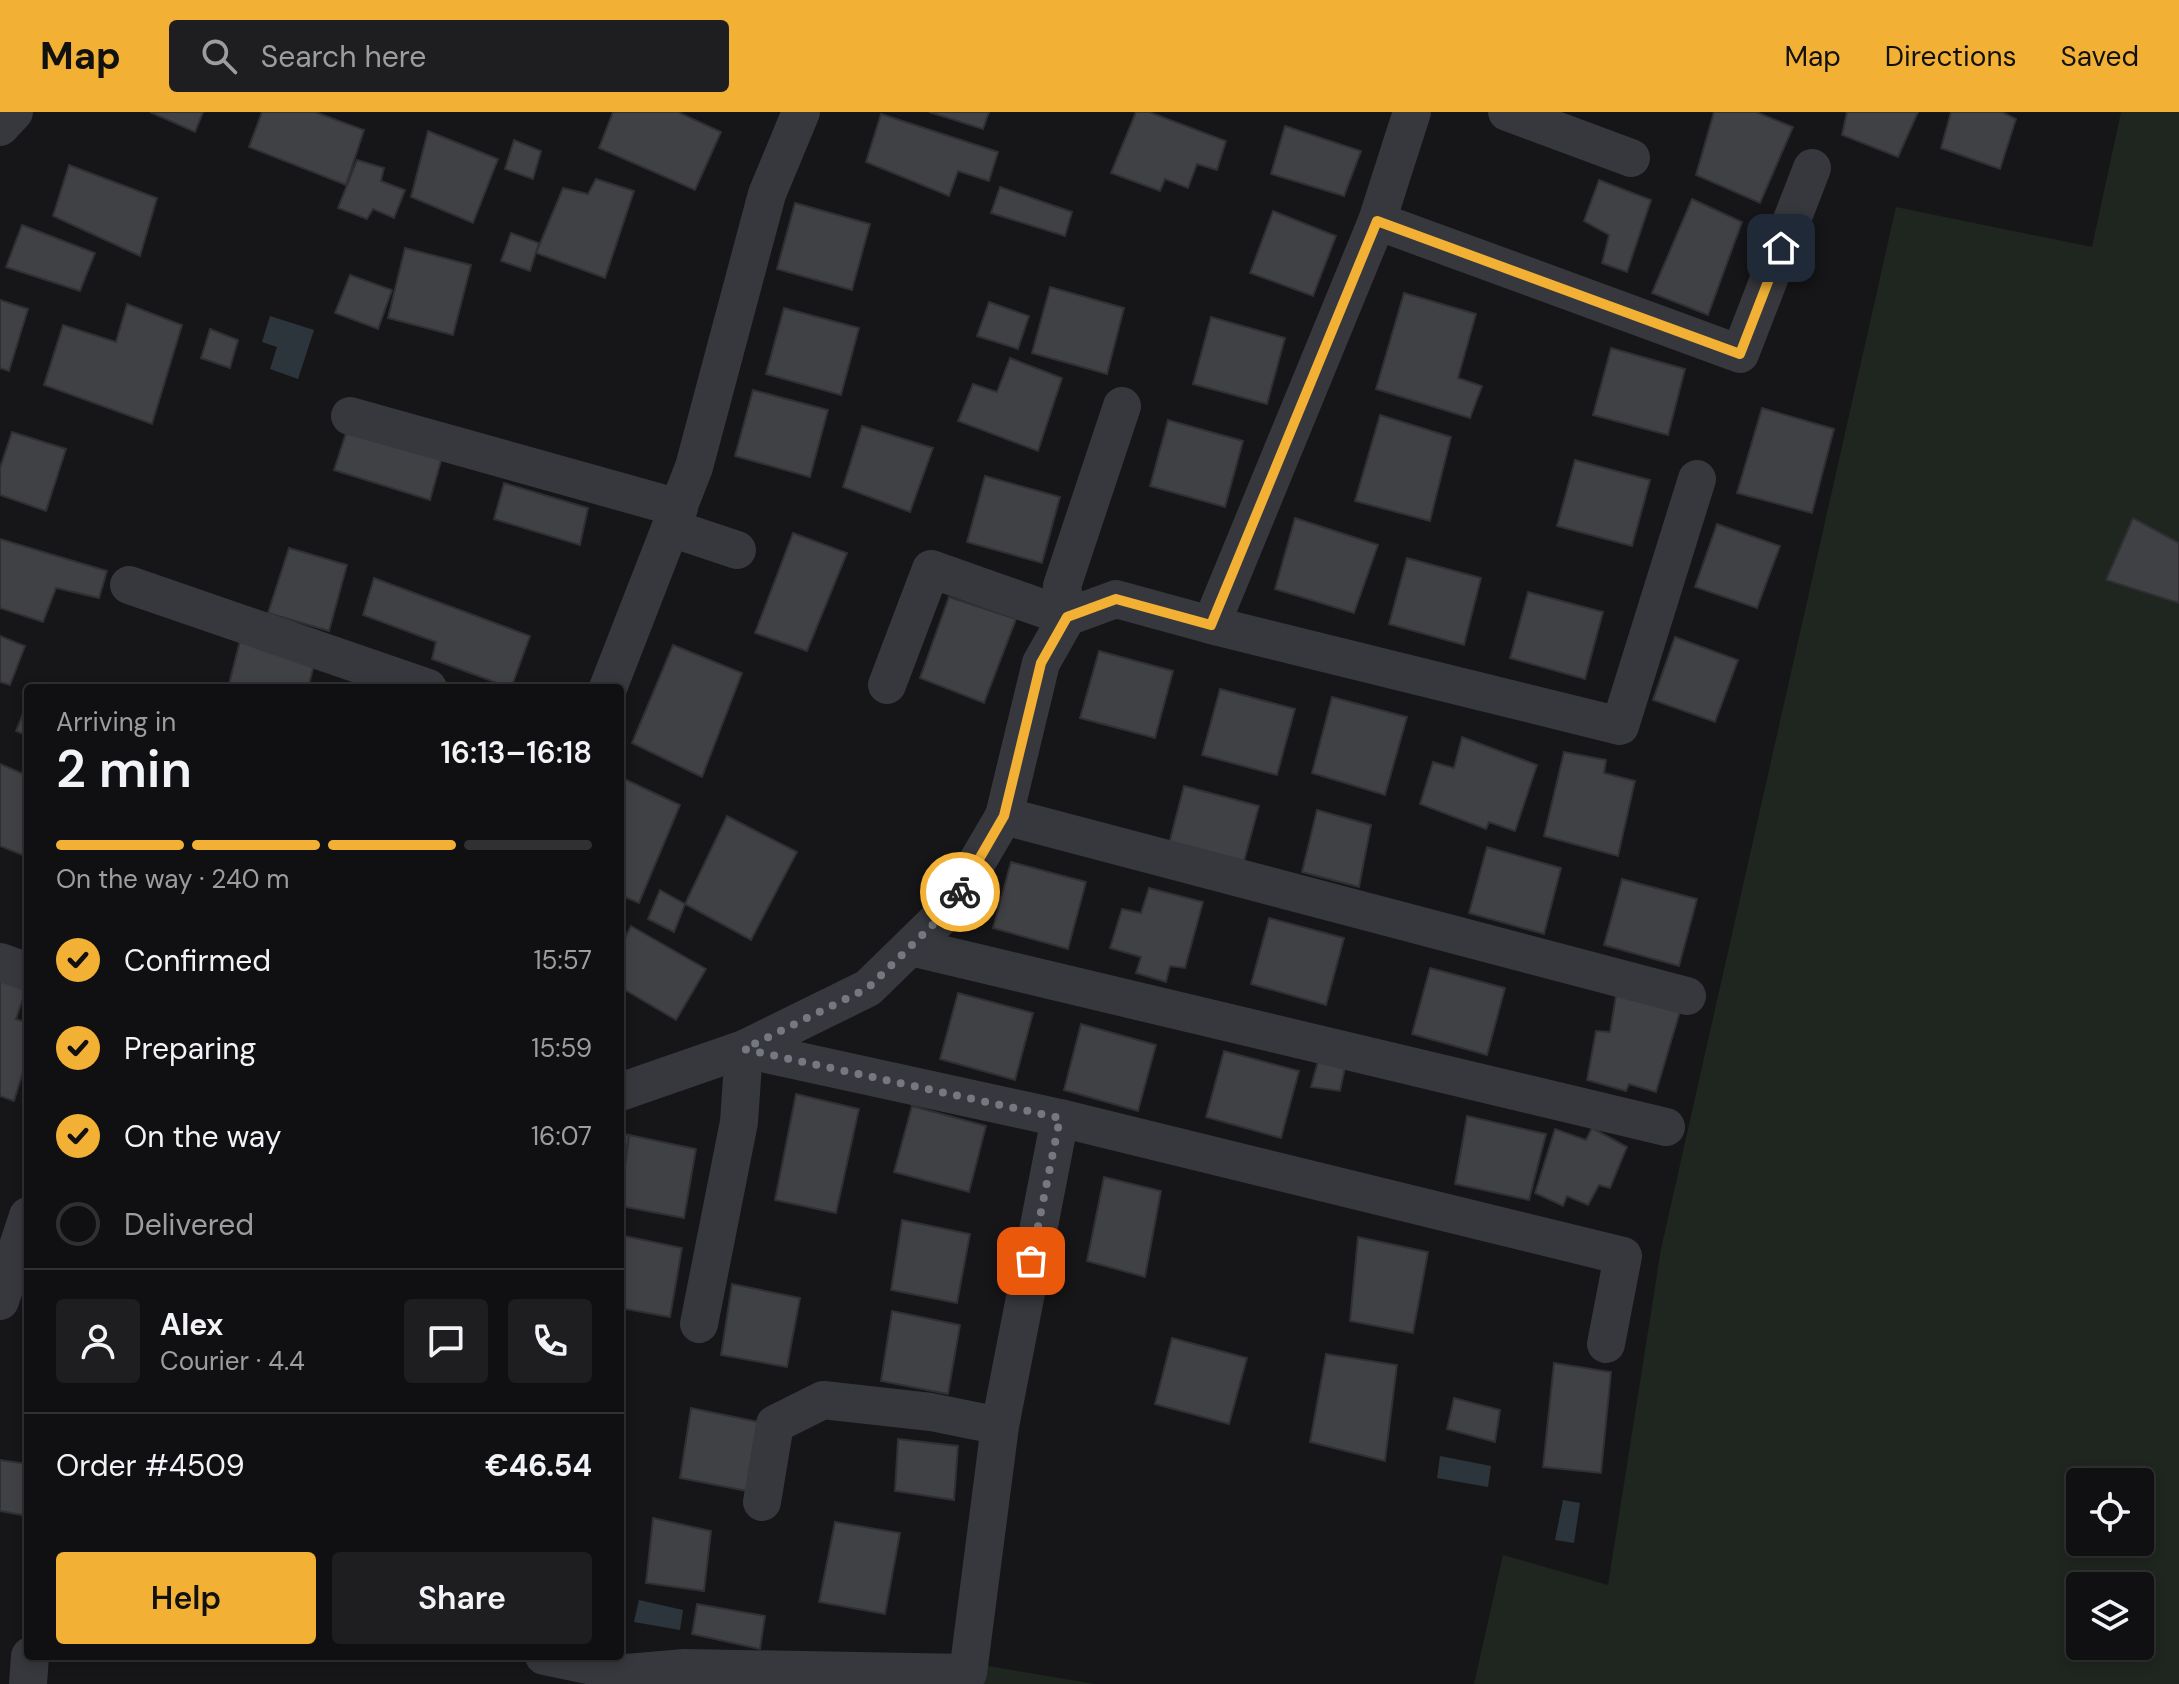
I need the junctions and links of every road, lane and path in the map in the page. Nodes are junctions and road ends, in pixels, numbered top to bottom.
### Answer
1 (14, 112) edge
2 (801, 112) edge
3 (1412, 112) edge
4 (1507, 112) edge
5 (0, 127) edge
6 (1631, 158) dead end
7 (1812, 168) dead end
8 (1377, 221) junction
9 (1122, 406) dead end
10 (350, 416) dead end
11 (1697, 479) dead end
12 (675, 518) junction
13 (737, 550) dead end
14 (129, 585) dead end
15 (1067, 617) junction
16 (1211, 625) junction
17 (416, 684) edge
18 (610, 684) edge
19 (887, 685) dead end
20 (1004, 816) junction
21 (911, 947) junction
22 (0, 962) edge
23 (24, 971) edge
24 (1687, 996) dead end
25 (744, 1049) junction
26 (624, 1091) edge
27 (1060, 1118) junction
28 (1666, 1127) dead end
29 (24, 1228) edge
30 (0, 1301) edge
31 (699, 1324) dead end
32 (1606, 1344) dead end
33 (1000, 1426) junction
34 (762, 1502) dead end
35 (30, 1660) edge
36 (564, 1660) edge
37 (28, 1684) edge

1 - 5 street
2 - 12 street
3 - 8 street
4 - 6 street
7 - 8 street
8 - 16 street
9 - 15 street
10 - 12 street
11 - 16 street
12 - 13 street
12 - 18 street
14 - 17 street
15 - 16 street
15 - 19 street
15 - 20 street
20 - 21 street
20 - 24 street
21 - 25 street
21 - 28 street
22 - 23 street
25 - 26 street
25 - 27 street
25 - 31 street
27 - 32 street
27 - 33 street
29 - 30 street
33 - 34 street
33 - 36 street
35 - 37 street

